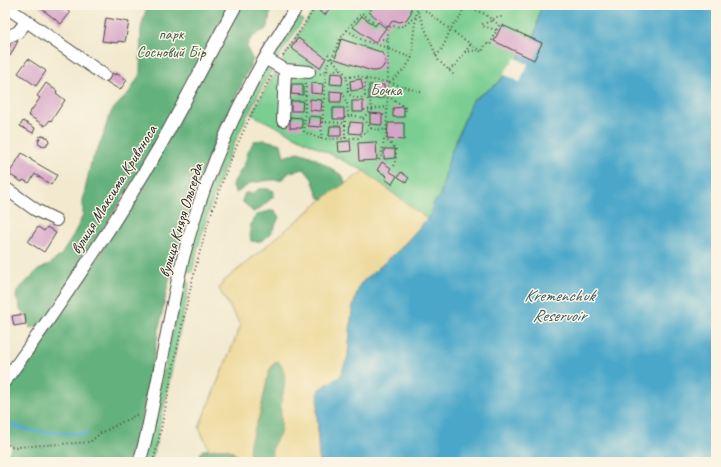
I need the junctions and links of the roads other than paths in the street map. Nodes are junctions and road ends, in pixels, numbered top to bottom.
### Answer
1 (236, 5) edge
2 (298, 5) edge
3 (10, 7) edge
4 (27, 21) junction
5 (5, 38) edge
6 (265, 58) junction
7 (281, 67) junction
8 (308, 72) road end
9 (104, 75) dead end
10 (283, 120) dead end
11 (5, 188) edge
12 (56, 220) dead end
13 (5, 381) edge
14 (139, 462) edge

1 - 13 street, вулиця Максима Кривоноса
2 - 6 street, вулиця Князя Ольгерда
3 - 4 street
4 - 5 street
4 - 9 street
6 - 7 street
6 - 14 street, вулиця Князя Ольгерда
7 - 8 street
7 - 10 street
11 - 12 street

